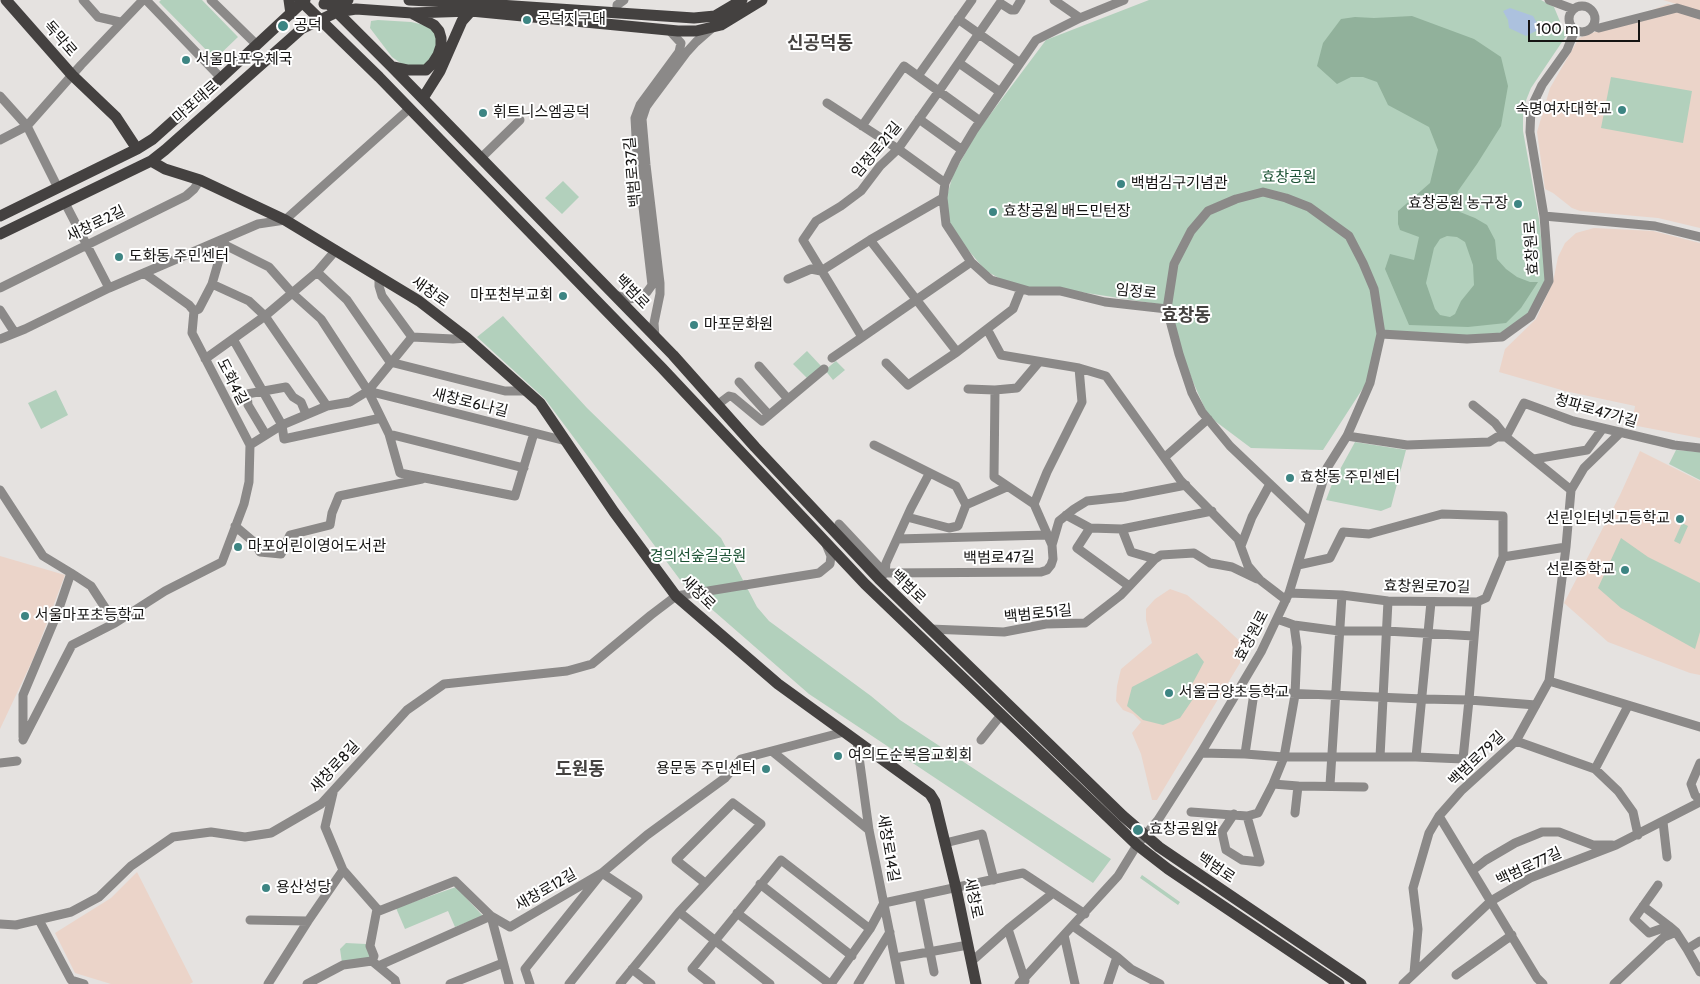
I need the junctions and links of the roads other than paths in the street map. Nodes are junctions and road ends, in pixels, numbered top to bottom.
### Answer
1 (6, 0) edge
2 (83, 0) edge
3 (144, 0) edge
4 (211, 0) edge
5 (289, 0) edge
6 (409, 0) edge
7 (624, 0) edge
8 (742, 0) edge
9 (762, 0) edge
10 (972, 0) edge
11 (1021, 0) edge
12 (1054, 0) edge
13 (1124, 0) edge
14 (1549, 0) edge
15 (328, 1) edge
16 (433, 1) edge
17 (352, 4) edge
18 (1590, 4) edge
19 (309, 7) edge
20 (1573, 9) junction
21 (471, 11) junction
22 (337, 12) junction
23 (617, 12) junction
24 (412, 13) junction
25 (291, 14) junction
26 (1700, 15) edge
27 (726, 16) junction
28 (1080, 18) junction
29 (958, 19) junction
30 (120, 22) junction
31 (1593, 26) junction
32 (304, 28) junction
33 (712, 28) junction
34 (669, 30) junction
35 (1575, 30) junction
36 (979, 34) junction
37 (341, 40) junction
38 (257, 45) junction
39 (959, 63) junction
40 (1020, 64) junction
41 (392, 67) junction
42 (72, 75) junction
43 (918, 76) junction
44 (221, 78) junction
45 (939, 91) junction
46 (1000, 92) junction
47 (0, 96) edge
48 (423, 98) junction
49 (827, 103) dead end
50 (409, 109) junction
51 (919, 119) junction
52 (520, 120) dead end
53 (980, 121) junction
54 (27, 126) junction
55 (862, 126) junction
56 (0, 140) edge
57 (137, 149) junction
58 (898, 149) junction
59 (962, 150) junction
60 (481, 158) junction
61 (151, 160) junction
62 (200, 180) junction
63 (945, 183) junction
64 (58, 188) junction
65 (943, 198) junction
66 (65, 203) junction
67 (0, 216) edge
68 (1544, 216) junction
69 (285, 220) junction
70 (545, 224) junction
71 (0, 234) edge
72 (533, 236) junction
73 (1700, 238) edge
74 (870, 240) junction
75 (224, 241) junction
76 (86, 244) junction
77 (336, 250) junction
78 (971, 262) junction
79 (821, 271) junction
80 (317, 272) junction
81 (144, 273) junction
82 (379, 276) junction
83 (788, 279) dead end
84 (212, 284) junction
85 (0, 288) edge
86 (109, 288) junction
87 (1021, 289) junction
88 (292, 293) junction
89 (614, 295) junction
90 (916, 299) junction
91 (1167, 309) junction
92 (0, 310) edge
93 (194, 311) junction
94 (265, 316) junction
95 (987, 329) junction
96 (15, 333) junction
97 (1380, 334) junction
98 (412, 337) junction
99 (655, 337) junction
100 (862, 337) junction
101 (467, 338) junction
102 (0, 339) edge
103 (234, 339) junction
104 (958, 352) junction
105 (673, 356) junction
106 (832, 358) dead end
107 (205, 359) junction
108 (390, 362) junction
109 (1039, 362) junction
110 (886, 363) dead end
111 (759, 366) dead end
112 (662, 368) junction
113 (824, 368) dead end
114 (1079, 368) junction
115 (739, 382) dead end
116 (968, 389) dead end
117 (263, 390) junction
118 (995, 390) junction
119 (368, 391) junction
120 (526, 391) junction
121 (788, 399) junction
122 (717, 405) junction
123 (327, 406) junction
124 (1473, 406) dead end
125 (306, 414) junction
126 (769, 415) junction
127 (381, 418) junction
128 (1208, 419) junction
129 (282, 425) junction
130 (1604, 428) junction
131 (1621, 432) junction
132 (534, 433) junction
133 (390, 434) junction
134 (266, 435) junction
135 (1347, 436) junction
136 (1506, 436) junction
137 (566, 441) junction
138 (250, 445) junction
139 (874, 445) dead end
140 (1700, 448) edge
141 (1164, 458) junction
142 (1534, 460) junction
143 (524, 468) junction
144 (929, 474) junction
145 (427, 478) junction
146 (1270, 484) junction
147 (1186, 485) junction
148 (1006, 487) junction
149 (0, 490) edge
150 (1571, 490) junction
151 (1034, 504) junction
152 (966, 505) junction
153 (1212, 511) junction
154 (1066, 515) junction
155 (907, 517) junction
156 (1310, 522) junction
157 (839, 524) dead end
158 (236, 526) junction
159 (1090, 528) junction
160 (1122, 529) junction
161 (1047, 535) junction
162 (897, 539) junction
163 (826, 542) junction
164 (1052, 545) junction
165 (1241, 546) junction
166 (1566, 548) junction
167 (1504, 557) junction
168 (1155, 559) junction
169 (830, 564) junction
170 (1298, 565) junction
171 (852, 570) junction
172 (71, 573) junction
173 (882, 576) junction
174 (1260, 580) junction
175 (865, 584) junction
176 (1129, 586) junction
177 (1342, 595) junction
178 (676, 596) junction
179 (1288, 597) junction
180 (1388, 601) junction
181 (1431, 602) junction
182 (1477, 602) junction
183 (1277, 619) junction
184 (115, 623) junction
185 (1294, 624) junction
186 (930, 629) junction
187 (1339, 631) junction
188 (1386, 631) junction
189 (1428, 633) junction
190 (1474, 636) junction
191 (1549, 681) junction
192 (1237, 691) junction
193 (1254, 693) junction
194 (1295, 695) junction
195 (1335, 695) junction
196 (1383, 698) junction
197 (1423, 699) junction
198 (1469, 700) junction
199 (1536, 705) junction
200 (1628, 706) junction
201 (1001, 715) junction
202 (1700, 727) edge
203 (844, 732) junction
204 (981, 740) dead end
205 (1516, 741) junction
206 (857, 742) junction
207 (773, 752) junction
208 (1201, 753) junction
209 (1245, 754) junction
210 (1416, 756) junction
211 (1284, 757) junction
212 (1332, 757) junction
213 (1380, 757) junction
214 (17, 761) dead end
215 (0, 763) edge
216 (1700, 763) edge
217 (1595, 770) junction
218 (1273, 784) junction
219 (1330, 785) junction
220 (1298, 786) junction
221 (1364, 787) dead end
222 (333, 790) junction
223 (1097, 798) junction
224 (1700, 801) edge
225 (1191, 812) dead end
226 (1296, 813) dead end
227 (1234, 814) junction
228 (1247, 816) junction
229 (1439, 816) junction
230 (1663, 822) junction
231 (870, 830) junction
232 (1638, 835) junction
233 (1145, 836) junction
234 (945, 842) junction
235 (1137, 845) junction
236 (1616, 845) junction
237 (1667, 857) dead end
238 (344, 870) junction
239 (1473, 870) junction
240 (602, 874) junction
241 (1200, 875) junction
242 (994, 880) junction
243 (705, 883) junction
244 (760, 884) junction
245 (1193, 885) junction
246 (1658, 885) dead end
247 (956, 888) junction
248 (1053, 893) junction
249 (919, 896) junction
250 (1491, 901) junction
251 (884, 903) junction
252 (1643, 906) junction
253 (377, 909) junction
254 (679, 912) junction
255 (737, 912) junction
256 (1085, 914) junction
257 (491, 916) junction
258 (39, 920) junction
259 (250, 920) dead end
260 (308, 921) junction
261 (0, 924) edge
262 (1073, 926) junction
263 (870, 929) junction
264 (1008, 929) junction
265 (1672, 929) junction
266 (890, 932) junction
267 (1064, 935) junction
268 (1512, 935) junction
269 (715, 941) junction
270 (1700, 941) edge
271 (968, 944) junction
272 (1688, 949) junction
273 (930, 951) junction
274 (852, 956) junction
275 (1118, 957) junction
276 (895, 958) junction
277 (503, 962) junction
278 (971, 962) junction
279 (375, 964) junction
280 (632, 970) junction
281 (934, 972) dead end
282 (1700, 972) edge
283 (1414, 973) junction
284 (1456, 975) dead end
285 (1023, 982) edge
286 (834, 983) edge
287 (84, 984) edge
288 (268, 984) edge
289 (307, 984) edge
290 (396, 984) edge
291 (450, 984) edge
292 (509, 984) edge
293 (530, 984) edge
294 (569, 984) edge
295 (620, 984) edge
296 (651, 984) edge
297 (711, 984) edge
298 (770, 984) edge
299 (858, 984) edge
300 (900, 984) edge
301 (976, 984) edge
302 (1074, 984) edge
303 (1108, 984) edge
304 (1160, 984) edge
305 (1339, 984) edge
306 (1361, 984) edge
307 (1403, 984) edge
308 (1543, 984) edge
309 (1614, 984) edge

1 - 42 main road, 독막로
2 - 30 street
3 - 30 street
3 - 44 street, 마포대로
4 - 38 street
5 - 25 main road
6 - 16 main road
7 - 23 street
8 - 27 main road
9 - 27 main road
10 - 29 street
11 - 36 street, 임정로21길
12 - 28 street
13 - 28 street, 임정로
14 - 20 street
15 - 17 main road
15 - 19 main road, 마포대로
15 - 22 main road, 백범로
16 - 23 main road
17 - 22 main road
17 - 24 main road
18 - 20 street
18 - 31 street
19 - 22 main road
19 - 25 main road, 마포대로
19 - 32 main road, 마포대로
19 - 37 main road, 백범로
20 - 35 street
21 - 24 main road
21 - 34 main road
21 - 48 main road
22 - 41 main road, 백범로
23 - 27 main road
24 - 41 main road
25 - 38 main road, 마포대로
26 - 31 street
27 - 33 main road
28 - 40 street, 임정로
29 - 36 street
29 - 43 street
30 - 42 street
31 - 35 street
32 - 37 main road
32 - 61 main road, 마포대로
33 - 34 main road
33 - 99 street, 백범로37길
34 - 89 street, 백범로37길
35 - 68 street, 효창원로
36 - 39 street, 임정로21길
36 - 40 street
37 - 50 main road, 백범로
38 - 44 main road, 마포대로
39 - 45 street, 임정로21길
39 - 46 street
40 - 46 street, 임정로
41 - 48 main road, 백범로
42 - 54 street, 독막로
42 - 57 main road, 독막로
43 - 45 street
43 - 55 street
44 - 57 main road, 마포대로
45 - 51 street, 임정로21길
45 - 53 street
46 - 53 street, 임정로
47 - 54 street
48 - 60 main road, 백범로
49 - 55 street
50 - 69 street
50 - 72 main road, 백범로
51 - 58 street, 임정로21길
51 - 59 street
52 - 60 street
53 - 59 street, 임정로
54 - 56 street
54 - 64 street
55 - 58 street
57 - 64 main road, 마포대로
58 - 63 street
58 - 79 street, 임정로21길
59 - 63 street, 임정로
60 - 70 main road, 백범로
61 - 62 main road, 새창로
61 - 66 main road, 마포대로
62 - 69 main road, 새창로
62 - 76 street, 새창로2길
63 - 65 street, 임정로
64 - 67 main road, 마포대로
65 - 74 street
65 - 78 street, 임정로
66 - 71 main road, 마포대로
66 - 76 street
68 - 73 street
68 - 97 street, 효창원로
69 - 75 street
69 - 77 main road, 새창로
70 - 72 main road
70 - 89 main road, 백범로
72 - 112 main road, 백범로
74 - 79 street
74 - 90 street
75 - 81 street
75 - 84 street
75 - 88 street
76 - 85 street, 새창로2길
76 - 86 street
77 - 80 street
77 - 82 main road, 새창로
78 - 87 street, 임정로
78 - 90 street
79 - 83 street
79 - 100 street
80 - 88 street
80 - 108 street
81 - 86 street
81 - 93 street
82 - 98 street
82 - 101 main road, 새창로
84 - 93 street
84 - 94 street
86 - 96 street
87 - 91 street, 임정로
87 - 95 street
88 - 94 street
88 - 119 street
89 - 99 main road, 백범로
90 - 100 street
90 - 104 street
91 - 97 street, 효창원로
91 - 128 street, 임정로
92 - 96 street
93 - 107 street, 도화4길
94 - 103 street
94 - 123 street
95 - 104 street
95 - 109 street
96 - 102 street
97 - 135 street, 효창원로
98 - 101 street
98 - 108 street
99 - 105 main road, 백범로
100 - 106 street
101 - 120 main road, 새창로
103 - 107 street
103 - 117 street
104 - 110 street
105 - 112 main road
105 - 122 main road, 백범로
107 - 138 street, 도화4길
108 - 119 street
108 - 120 street
109 - 114 street
109 - 118 street
111 - 121 street
112 - 163 main road, 백범로
113 - 121 street
114 - 141 street
114 - 151 street
115 - 126 street
116 - 118 street
117 - 125 street
117 - 129 street
117 - 134 street
118 - 148 street
119 - 123 street
119 - 127 street
119 - 132 street, 새창로6나길
120 - 137 main road, 새창로
121 - 126 street
122 - 126 street
122 - 173 main road, 백범로
123 - 125 street
124 - 136 street
125 - 129 street
127 - 129 street
127 - 133 street
128 - 141 street
128 - 146 street, 임정로
129 - 134 street
130 - 131 street, 청파로47가길
130 - 136 street, 청파로47가길
130 - 142 street
131 - 140 street, 청파로47가길
131 - 150 street, 백범로79길
132 - 137 street, 새창로6나길
132 - 143 street
133 - 143 street
133 - 145 street
134 - 138 street
135 - 136 street
135 - 156 street, 효창원로
136 - 142 street
137 - 178 main road, 새창로
138 - 158 street, 도화4길
139 - 144 street
141 - 147 street
142 - 150 street
143 - 145 street
144 - 152 street
144 - 155 street
145 - 158 street
146 - 156 street, 임정로
146 - 165 street
147 - 153 street
147 - 154 street
148 - 151 street
148 - 152 street
149 - 172 street
150 - 166 street, 백범로79길
151 - 161 street
152 - 155 street
153 - 160 street
153 - 165 street
154 - 159 street
154 - 164 street, 백범로47길
155 - 162 street
156 - 170 street, 효창원로
157 - 173 street
158 - 184 street, 도화4길
159 - 160 street
159 - 176 street
160 - 168 street
161 - 162 street
161 - 164 street
162 - 173 street
163 - 169 street
163 - 171 main road, 백범로
164 - 173 street, 백범로47길
165 - 174 street
166 - 167 street
166 - 191 street, 백범로79길
167 - 170 street
167 - 182 street, 효창원로70길
168 - 174 street
168 - 176 street, 백범로51길
169 - 171 street
169 - 178 street, bridge
170 - 179 street, 효창원로
171 - 175 main road, 백범로
172 - 184 street
172 - 184 street, 도화4길
173 - 175 main road
173 - 186 main road, 백범로
174 - 179 street
175 - 201 main road, 백범로
176 - 186 street, 백범로51길
177 - 179 street, 효창원로70길
177 - 180 street, 효창원로70길
177 - 187 street
178 - 203 main road, 새창로
178 - 222 street, 새창로8길
179 - 183 street, 효창원로
180 - 181 street, 효창원로70길
180 - 188 street
181 - 182 street, 효창원로70길
181 - 189 street
182 - 190 street
183 - 185 street
183 - 192 street, 효창원로
185 - 187 street
185 - 194 street
186 - 223 main road, 백범로
187 - 188 street
187 - 195 street
188 - 189 street
188 - 196 street
189 - 190 street
189 - 197 street
190 - 198 street
191 - 199 street, 백범로79길
191 - 200 street
192 - 193 street
192 - 208 street, 효창원로
193 - 194 street
193 - 209 street
194 - 195 street
194 - 211 street
195 - 196 street
195 - 212 street
196 - 197 street
196 - 213 street
197 - 198 street
197 - 210 street
198 - 199 street
198 - 210 street
199 - 205 street, 백범로79길
200 - 202 street
200 - 217 street
201 - 204 street
201 - 223 main road, 백범로
203 - 206 main road, 새창로
203 - 207 street, 새창로12길
205 - 217 street
205 - 229 street, 백범로79길
206 - 231 street, 새창로14길
206 - 234 main road, 새창로
207 - 231 street
207 - 240 street, 새창로12길
208 - 209 street
208 - 233 street, 효창원로
209 - 211 street
210 - 213 street
211 - 212 street
211 - 218 street
212 - 213 street
212 - 219 street
214 - 215 street
216 - 224 street
217 - 232 street
218 - 220 street
218 - 228 street
219 - 220 street
219 - 221 street
220 - 226 street
222 - 238 street
222 - 258 street, 새창로8길
223 - 233 main road, 백범로
223 - 235 main road, 백범로
224 - 230 street, 백범로77길
225 - 227 street
227 - 228 street
227 - 228 street
229 - 239 street
229 - 283 street, 백범로79길
230 - 232 street, 백범로77길
230 - 237 street
231 - 251 street, 새창로14길
232 - 236 street, 백범로77길
233 - 235 street, 효창원로
233 - 241 main road, 백범로
234 - 242 street
234 - 247 main road, 새창로
235 - 245 main road, 백범로
235 - 256 street, 효창원로
236 - 239 street
236 - 250 street, 백범로77길
238 - 253 street
238 - 260 street
239 - 250 street
240 - 257 street, 새창로12길
240 - 293 street
240 - 294 street
241 - 245 main road
241 - 306 main road, 백범로
242 - 247 street
242 - 248 street
243 - 243 street
243 - 254 street
244 - 255 street
244 - 263 street
244 - 274 street
245 - 305 main road, 백범로
246 - 252 street
247 - 249 street
247 - 271 main road, 새창로
248 - 256 street
248 - 264 street
249 - 251 street
249 - 273 street
250 - 268 street
250 - 283 street, 백범로77길
251 - 263 street
251 - 266 street, 새창로14길
252 - 265 street
252 - 265 street
253 - 257 street, 새창로12길
253 - 279 street
254 - 269 street
254 - 280 street
255 - 269 street
255 - 286 street
256 - 262 street, 효창원로
257 - 277 street
257 - 279 street
258 - 261 street, 새창로8길
258 - 287 street
259 - 260 street
260 - 288 street
262 - 267 street, 효창원로
262 - 275 street
263 - 274 street
264 - 278 street
264 - 285 street
265 - 272 street
265 - 309 street
266 - 276 street, 새창로14길
266 - 299 street
267 - 285 street, 효창원로
267 - 302 street
268 - 284 street
268 - 308 street
269 - 297 street
269 - 298 street
270 - 272 street
271 - 273 street
271 - 278 main road, 새창로
272 - 282 street
273 - 276 street
273 - 281 street
274 - 286 street
275 - 303 street
275 - 304 street
276 - 300 street, 새창로14길
277 - 291 street
277 - 292 street
278 - 301 main road, 새창로
279 - 289 street
279 - 290 street
280 - 295 street
280 - 296 street
283 - 307 street, 백범로77길

